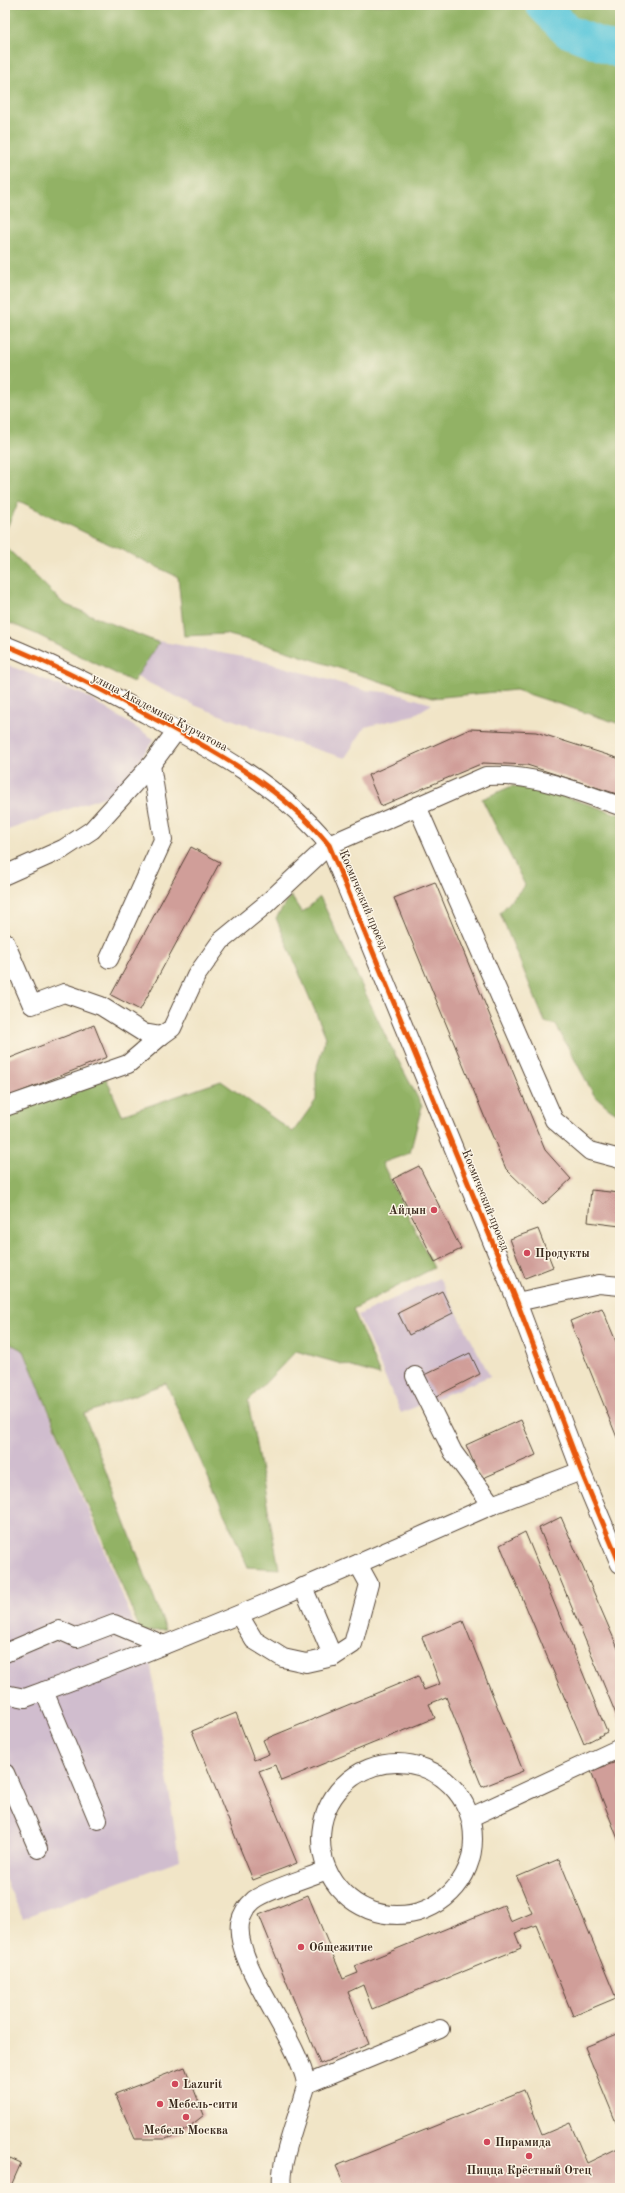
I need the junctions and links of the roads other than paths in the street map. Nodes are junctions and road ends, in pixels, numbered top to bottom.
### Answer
1 (5, 645) edge
2 (177, 730) junction
3 (151, 765) junction
4 (417, 806) junction
5 (620, 806) edge
6 (329, 845) junction
7 (5, 874) edge
8 (5, 942) edge
9 (109, 959) dead end
10 (161, 1036) junction
11 (5, 1107) edge
12 (620, 1159) edge
13 (620, 1286) edge
14 (517, 1302) junction
15 (415, 1376) dead end
16 (581, 1471) junction
17 (492, 1505) junction
18 (358, 1564) junction
19 (620, 1564) edge
20 (303, 1588) junction
21 (239, 1615) junction
22 (164, 1645) junction
23 (5, 1652) edge
24 (333, 1657) junction
25 (44, 1691) junction
26 (5, 1694) edge
27 (620, 1748) edge
28 (5, 1773) edge
29 (471, 1817) junction
30 (98, 1820) dead end
31 (38, 1849) dead end
32 (327, 1870) junction
33 (440, 2029) dead end
34 (307, 2084) junction
35 (283, 2188) edge

1 - 2 street, улица Академика Курчатова
2 - 3 street
2 - 6 street, улица Академика Курчатова
3 - 7 street
3 - 9 street
4 - 5 street
4 - 6 street
4 - 12 street
6 - 10 street
6 - 14 street, Космический проезд
8 - 10 street
10 - 11 street
13 - 14 street
14 - 16 street, Космический проезд
15 - 17 street
16 - 17 street
16 - 19 street, Космический проезд
17 - 18 street
18 - 20 street
18 - 24 street
20 - 21 street
20 - 24 street
21 - 22 street
21 - 24 street
22 - 23 street
22 - 25 street
25 - 26 street
25 - 30 street
27 - 29 street
28 - 31 street
29 - 32 street
29 - 32 street
32 - 34 street
33 - 34 street
34 - 35 street

